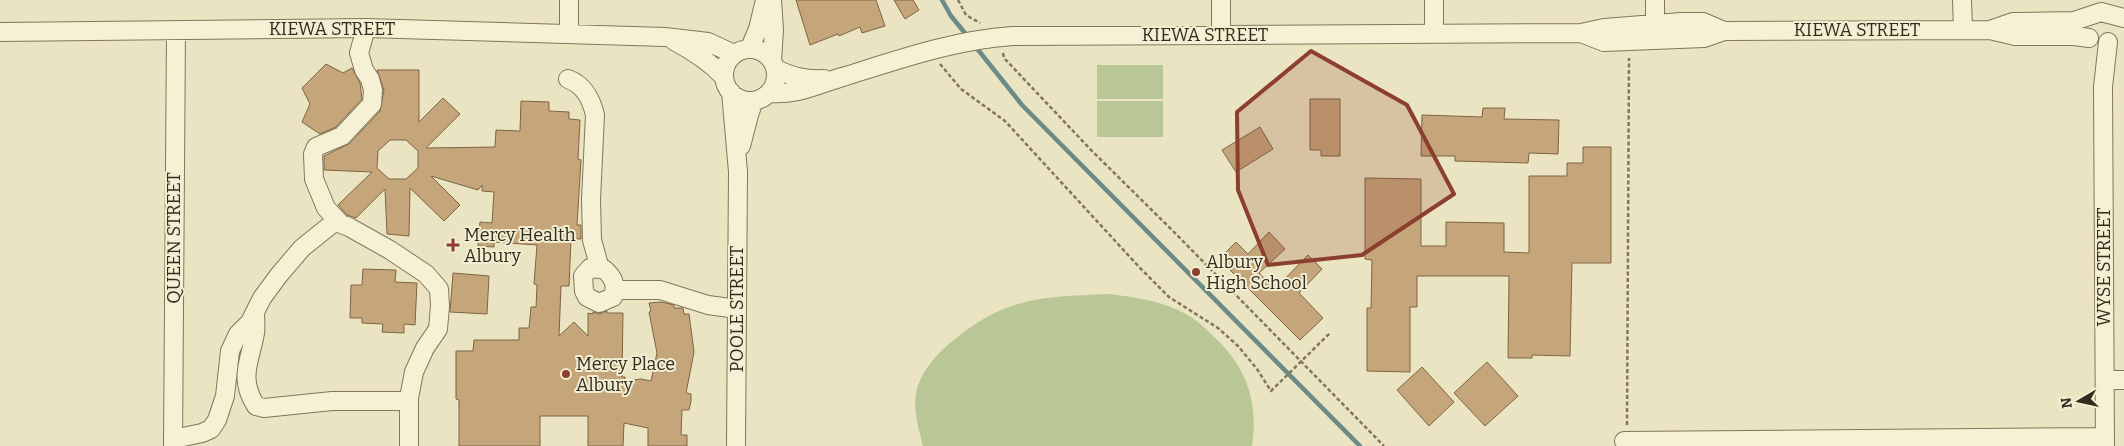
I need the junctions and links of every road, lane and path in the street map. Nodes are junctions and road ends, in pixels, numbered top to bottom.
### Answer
1 (569, 0) edge
2 (765, 0) edge
3 (772, 0) edge
4 (958, 0) edge
5 (1221, 0) edge
6 (1434, 0) edge
7 (1655, 0) edge
8 (1962, 0) edge
9 (2092, 15) junction
10 (2117, 17) edge
11 (366, 28) junction
12 (1962, 29) junction
13 (176, 30) junction
14 (1990, 30) junction
15 (0, 32) edge
16 (983, 32) junction
17 (1656, 32) junction
18 (569, 34) junction
19 (1434, 34) junction
20 (1221, 35) junction
21 (665, 37) junction
22 (2106, 39) edge
23 (1002, 48) dead end
24 (931, 50) junction
25 (742, 51) junction
26 (1629, 56) dead end
27 (774, 65) junction
28 (568, 79) dead end
29 (834, 79) junction
30 (727, 85) junction
31 (762, 97) junction
32 (738, 172) junction
33 (337, 220) junction
34 (600, 269) junction
35 (615, 290) junction
36 (737, 309) junction
37 (255, 312) junction
38 (1330, 333) dead end
39 (1302, 362) junction
40 (2105, 380) junction
41 (2124, 380) edge
42 (409, 401) junction
43 (1626, 441) joint
44 (173, 442) edge
45 (2106, 442) edge
46 (409, 446) edge
47 (736, 446) edge
48 (1384, 446) edge

1 - 18 street
2 - 25 street
3 - 27 street
4 - 16 path
5 - 20 street
6 - 19 street
7 - 17 street
8 - 12 street
9 - 10 street
9 - 14 street, KIEWA STREET
9 - 22 street
10 - 22 street
11 - 13 street, KIEWA STREET
11 - 18 street, KIEWA STREET
11 - 33 street
12 - 14 street, KIEWA STREET
12 - 17 street, KIEWA STREET
13 - 15 street, KIEWA STREET
13 - 44 street, QUEEN STREET
14 - 22 street, KIEWA STREET
16 - 20 street, KIEWA STREET
16 - 24 street, KIEWA STREET
17 - 19 street, KIEWA STREET
18 - 21 street, KIEWA STREET
19 - 20 street, KIEWA STREET
21 - 25 street, KIEWA STREET
21 - 30 street, KIEWA STREET
22 - 40 street, WYSE STREET
23 - 39 path
24 - 29 street, KIEWA STREET
24 - 39 path
25 - 27 street
25 - 30 street
26 - 43 path
27 - 29 street, KIEWA STREET
27 - 31 street
28 - 34 street
29 - 31 street, KIEWA STREET
30 - 31 street
30 - 32 street, POOLE STREET
31 - 32 street, POOLE STREET
32 - 36 street, POOLE STREET
33 - 37 street
33 - 42 street
34 - 35 street
34 - 35 street
35 - 36 street
36 - 47 street, POOLE STREET
37 - 42 street
37 - 44 street
38 - 39 path
39 - 48 path
40 - 41 street
40 - 45 street, WYSE STREET
42 - 46 street
43 - 45 street

